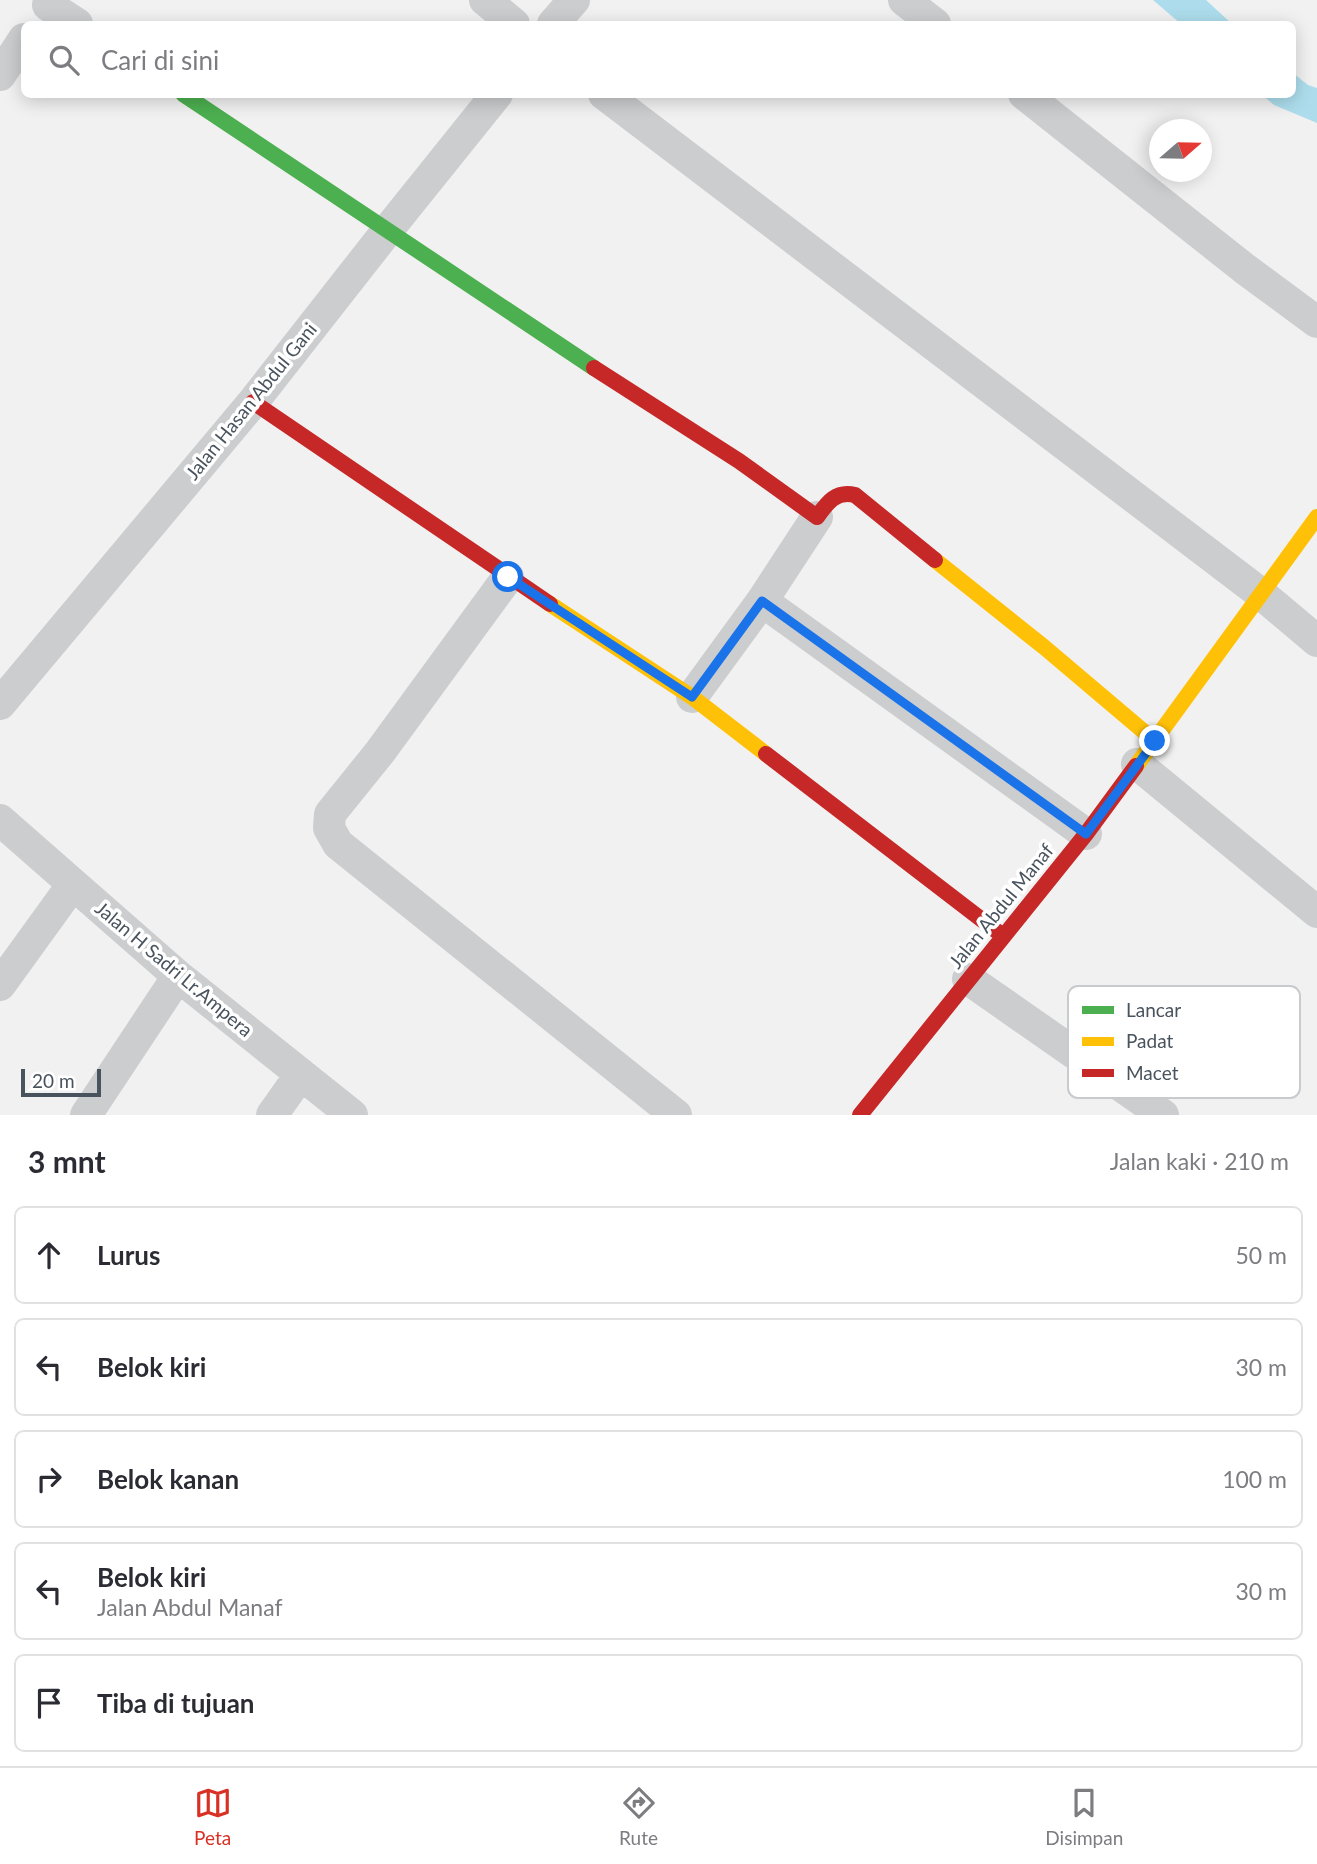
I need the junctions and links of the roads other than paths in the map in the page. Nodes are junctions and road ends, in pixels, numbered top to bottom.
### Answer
1 (485, 0) edge
2 (574, 0) edge
3 (904, 0) edge
4 (45, 10) edge
5 (70, 21) edge
6 (510, 21) edge
7 (556, 21) edge
8 (932, 21) edge
9 (21, 44) edge
10 (0, 75) edge
11 (189, 98) edge
12 (494, 98) edge
13 (609, 98) edge
14 (1029, 98) edge
15 (387, 230) junction
16 (1317, 323) edge
17 (253, 402) junction
18 (817, 517) junction
19 (1317, 517) edge
20 (508, 577) junction
21 (1260, 593) junction
22 (762, 601) junction
23 (1317, 641) edge
24 (692, 697) junction
25 (0, 704) edge
26 (1146, 753) junction
27 (0, 820) edge
28 (1086, 834) junction
29 (73, 884) junction
30 (1317, 912) edge
31 (1003, 936) junction
32 (178, 976) junction
33 (968, 979) junction
34 (0, 985) edge
35 (1068, 1049) edge
36 (301, 1074) junction
37 (1139, 1098) edge
38 (86, 1115) edge
39 (272, 1115) edge
40 (352, 1115) edge
41 (676, 1115) edge
42 (860, 1115) edge
43 (1163, 1115) edge

1 - 6 street
2 - 7 street
3 - 8 street
4 - 5 street
9 - 10 street
11 - 15 street
12 - 15 street, Jalan Hasan Abdul Gani
13 - 21 street
14 - 16 street
15 - 17 street, Jalan Hasan Abdul Gani
15 - 18 street
17 - 20 street
17 - 25 street, Jalan Hasan Abdul Gani
18 - 22 street
18 - 26 street
19 - 21 street, Jalan Abdul Manaf
20 - 24 street
20 - 41 street
21 - 23 street
21 - 26 street, Jalan Abdul Manaf
22 - 24 street
22 - 28 street
24 - 31 street
26 - 28 street, Jalan Abdul Manaf
26 - 30 street
27 - 29 street, Jalan H Sadri Lr.Ampera
28 - 31 street, Jalan Abdul Manaf
29 - 32 street, Jalan H Sadri Lr.Ampera
29 - 34 street
31 - 33 street, Jalan Abdul Manaf
32 - 36 street, Jalan H Sadri Lr.Ampera
32 - 38 street
33 - 35 street
33 - 42 street, Jalan Abdul Manaf
36 - 39 street
36 - 40 street, Jalan H Sadri Lr.Ampera
37 - 43 street

